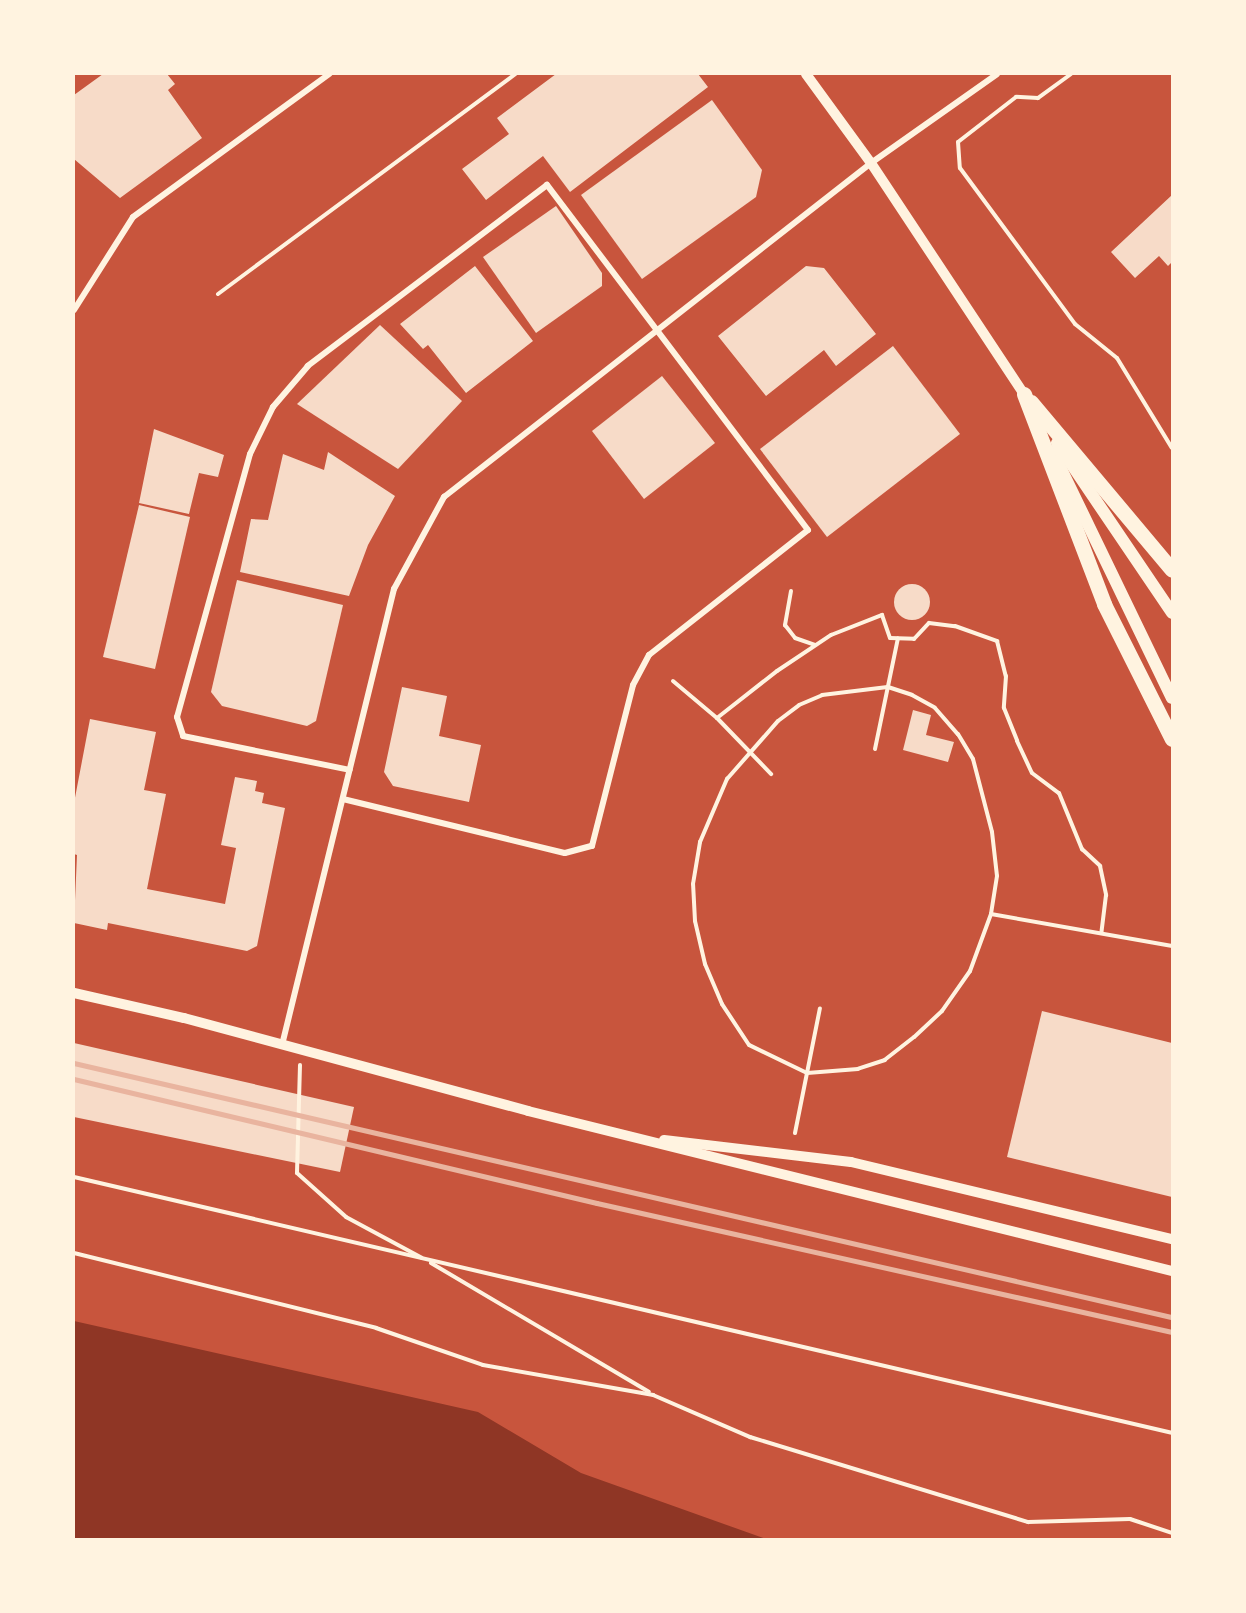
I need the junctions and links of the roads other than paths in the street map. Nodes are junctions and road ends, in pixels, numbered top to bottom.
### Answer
1 (328, 74) edge
2 (806, 74) edge
3 (997, 74) edge
4 (871, 163) junction
5 (74, 310) edge
6 (656, 331) junction
7 (1024, 394) junction
8 (1173, 570) edge
9 (1173, 613) edge
10 (1173, 698) edge
11 (1173, 739) edge
12 (350, 770) junction
13 (343, 799) junction
14 (74, 993) edge
15 (282, 1045) junction
16 (620, 1134) junction
17 (1173, 1239) edge
18 (1173, 1271) edge

1 - 5 street
2 - 4 street
3 - 4 street
4 - 6 street
4 - 7 street
6 - 12 street
6 - 12 street
6 - 13 street
7 - 8 main road
7 - 9 main road
7 - 10 main road
7 - 11 main road
12 - 13 street
13 - 15 street
14 - 15 street
15 - 16 street
16 - 17 street
16 - 18 street

